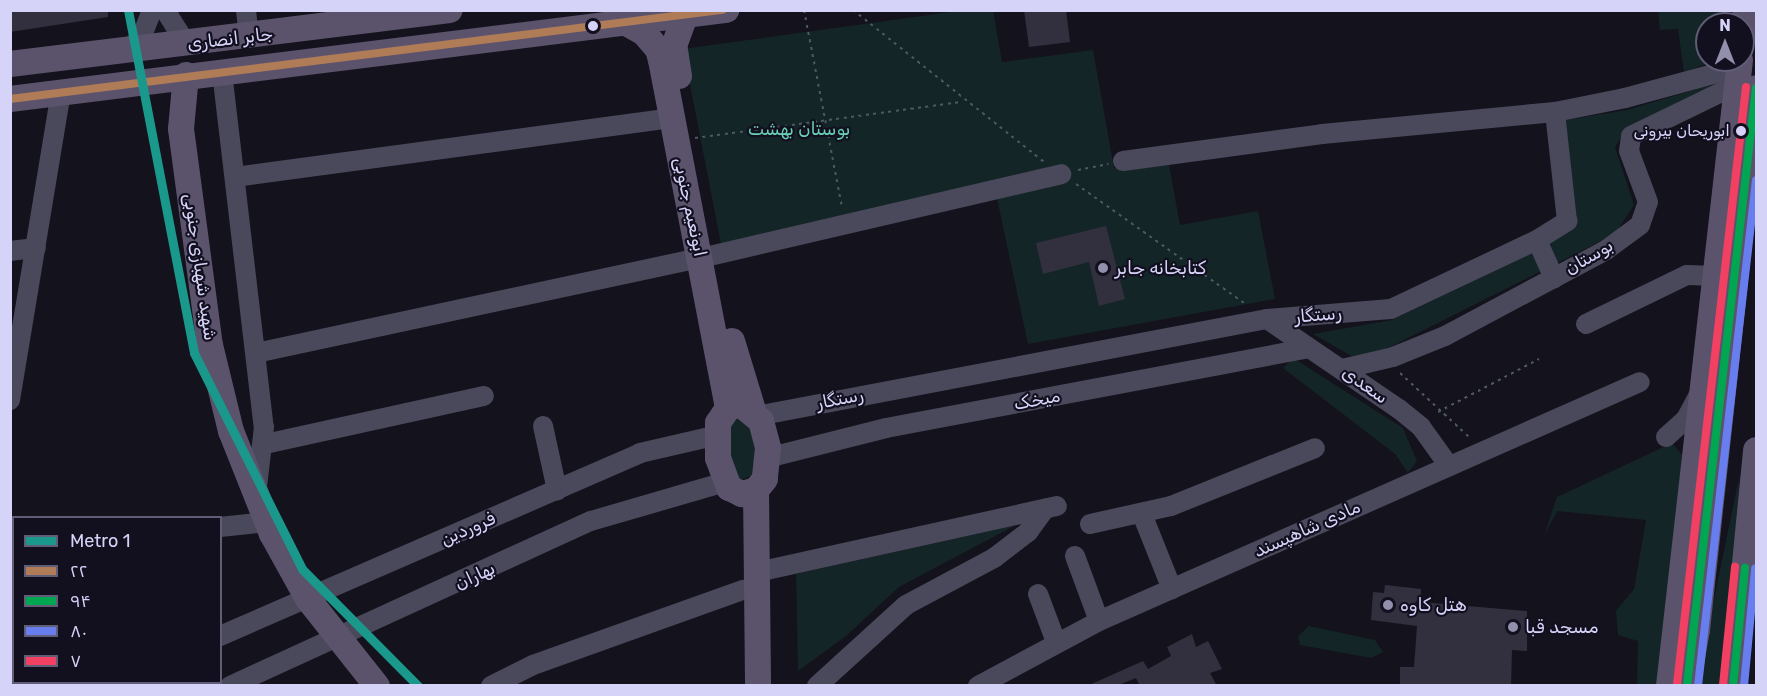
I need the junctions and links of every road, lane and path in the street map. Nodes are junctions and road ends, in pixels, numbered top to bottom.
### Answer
1 (153, 10) edge
2 (165, 10) edge
3 (246, 10) edge
4 (450, 10) edge
5 (726, 10) edge
6 (804, 10) edge
7 (685, 16) junction
8 (553, 21) edge
9 (626, 23) junction
10 (249, 37) junction
11 (186, 44) junction
12 (127, 51) junction
13 (10, 64) edge
14 (222, 72) junction
15 (186, 75) junction
16 (1743, 75) edge
17 (159, 81) junction
18 (61, 93) junction
19 (10, 99) edge
20 (963, 102) dead end
21 (1555, 112) junction
22 (671, 118) junction
23 (825, 121) junction
24 (182, 129) junction
25 (700, 137) dead end
26 (1123, 161) joint
27 (1061, 174) joint
28 (235, 177) junction
29 (844, 216) dead end
30 (1537, 240) junction
31 (36, 248) junction
32 (10, 251) edge
33 (707, 257) junction
34 (1716, 276) junction
35 (1554, 278) junction
36 (19, 308) edge
37 (1267, 319) junction
38 (1586, 324) dead end
39 (1308, 348) junction
40 (256, 353) junction
41 (1392, 357) junction
42 (1539, 359) dead end
43 (1342, 369) junction
44 (1704, 380) junction
45 (1640, 382) dead end
46 (484, 396) dead end
47 (10, 400) edge
48 (746, 411) junction
49 (1438, 412) junction
50 (543, 426) dead end
51 (718, 435) junction
52 (1666, 437) dead end
53 (265, 444) junction
54 (1315, 448) dead end
55 (1484, 450) junction
56 (1756, 450) edge
57 (767, 458) junction
58 (1449, 466) junction
59 (741, 489) junction
60 (557, 490) junction
61 (256, 495) junction
62 (1142, 514) junction
63 (267, 522) junction
64 (1090, 524) dead end
65 (222, 527) edge
66 (1075, 556) dead end
67 (1756, 564) edge
68 (750, 581) junction
69 (1172, 589) junction
70 (1038, 594) dead end
71 (308, 599) junction
72 (1748, 617) edge
73 (1099, 621) junction
74 (222, 635) edge
75 (337, 641) junction
76 (1056, 642) junction
77 (1733, 683) edge
78 (230, 686) edge
79 (376, 686) edge
80 (491, 686) edge
81 (745, 686) edge
82 (758, 686) edge
83 (817, 686) edge
84 (978, 686) edge
85 (1669, 686) edge
86 (1687, 686) edge

1 - 12 street
2 - 11 street
3 - 10 street
4 - 10 main road, جابر انصاری
5 - 7 main road, جابر انصاری
6 - 23 path
7 - 9 main road, جابر انصاری
7 - 33 main road, ابونعیم جنوبی
8 - 9 main road, جابر انصاری
8 - 14 main road, جابر انصاری
9 - 22 main road, ابونعیم جنوبی
10 - 11 main road, جابر انصاری
11 - 12 main road, جابر انصاری
12 - 13 main road, جابر انصاری
14 - 15 main road, جابر انصاری
14 - 28 street
15 - 17 main road, جابر انصاری
15 - 24 main road, شهید شهبازی جنوبی
16 - 21 street
16 - 34 main road
16 - 35 street, بوستان
16 - 86 main road
17 - 18 main road, جابر انصاری
17 - 24 main road, شهید شهبازی جنوبی
18 - 19 main road, جابر انصاری
18 - 31 street
20 - 23 path
21 - 26 street
21 - 30 street, رستگار
22 - 28 street
22 - 33 main road, ابونعیم جنوبی
23 - 25 path
23 - 29 path
24 - 61 main road, شهید شهبازی جنوبی
26 - 27 path
27 - 33 street
28 - 40 street
30 - 35 street
30 - 37 street, رستگار
31 - 32 street
31 - 36 street
33 - 40 street
33 - 48 main road, ابونعیم جنوبی
34 - 38 street
34 - 44 main road
35 - 41 street, بوستان
36 - 47 street
37 - 39 street, سعدی
37 - 48 street, رستگار
39 - 43 street, سعدی
39 - 57 street, میخک
40 - 53 street
41 - 43 street, بوستان
41 - 49 path
42 - 49 path
43 - 58 street, سعدی
44 - 52 street
44 - 85 main road
45 - 55 street, مادی شاهپسند
46 - 53 street
48 - 51 main road
48 - 57 main road, ابونعیم جنوبی
49 - 55 path
50 - 60 street
51 - 59 main road
51 - 60 street, فروردین
53 - 61 street
54 - 62 street
55 - 58 street, مادی شاهپسند
56 - 72 main road
57 - 59 main road
58 - 69 street, مادی شاهپسند
59 - 68 main road
59 - 75 street, بهاران
60 - 71 street, فروردین
61 - 63 main road, شهید شهبازی جنوبی
62 - 64 street
62 - 69 street
63 - 65 street
63 - 71 main road, شهید شهبازی جنوبی
66 - 73 street
67 - 72 main road
68 - 80 street
68 - 81 main road
68 - 82 main road
68 - 83 street
69 - 73 street, مادی شاهپسند
70 - 76 street
71 - 74 street, فروردین
71 - 75 main road, شهید شهبازی جنوبی
72 - 77 main road
73 - 76 street, مادی شاهپسند
75 - 78 street, بهاران
75 - 79 main road, شهید شهبازی جنوبی
76 - 84 street, مادی شاهپسند

